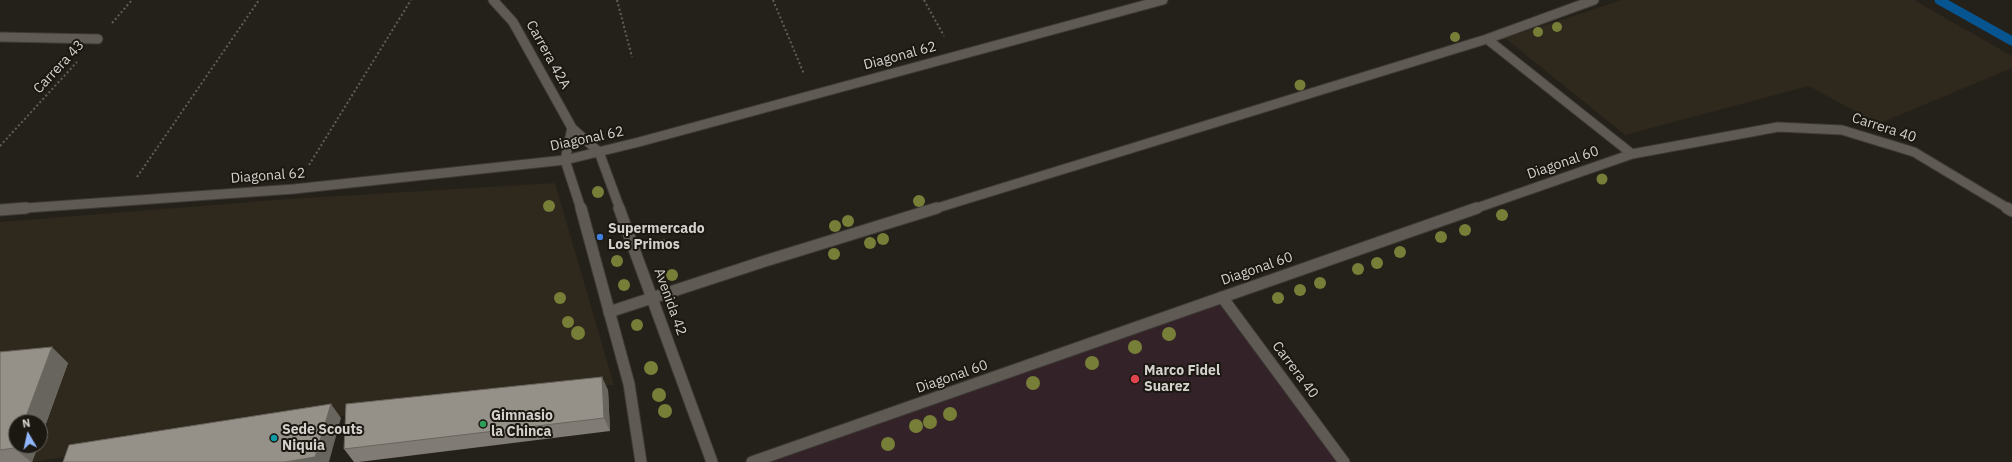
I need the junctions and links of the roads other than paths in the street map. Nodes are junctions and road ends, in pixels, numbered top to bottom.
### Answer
1 (493, 0) edge
2 (1163, 0) edge
3 (1594, 0) edge
4 (0, 36) edge
5 (98, 39) road end
6 (1486, 39) junction
7 (1778, 127) joint
8 (572, 128) junction
9 (599, 152) junction
10 (1632, 154) junction
11 (565, 160) junction
12 (0, 210) edge
13 (2012, 211) edge
14 (652, 297) junction
15 (1222, 297) junction
16 (609, 312) junction
17 (641, 462) edge
18 (712, 462) edge
19 (752, 462) edge
20 (1344, 462) edge

1 - 8 street, Carrera 42A
2 - 9 street, Diagonal 62
3 - 6 street
4 - 5 street
6 - 10 street
6 - 14 street
7 - 10 street, Diagonal 60
7 - 13 street, Carrera 40
8 - 9 street, Carrera 42A
8 - 11 street
9 - 11 street, Diagonal 62
9 - 14 street, Avenida 42
10 - 15 street, Diagonal 60
11 - 12 street, Diagonal 62
11 - 16 street
14 - 16 street
14 - 18 street, Avenida 42
15 - 19 street, Diagonal 60
15 - 20 street, Carrera 40
16 - 17 street

